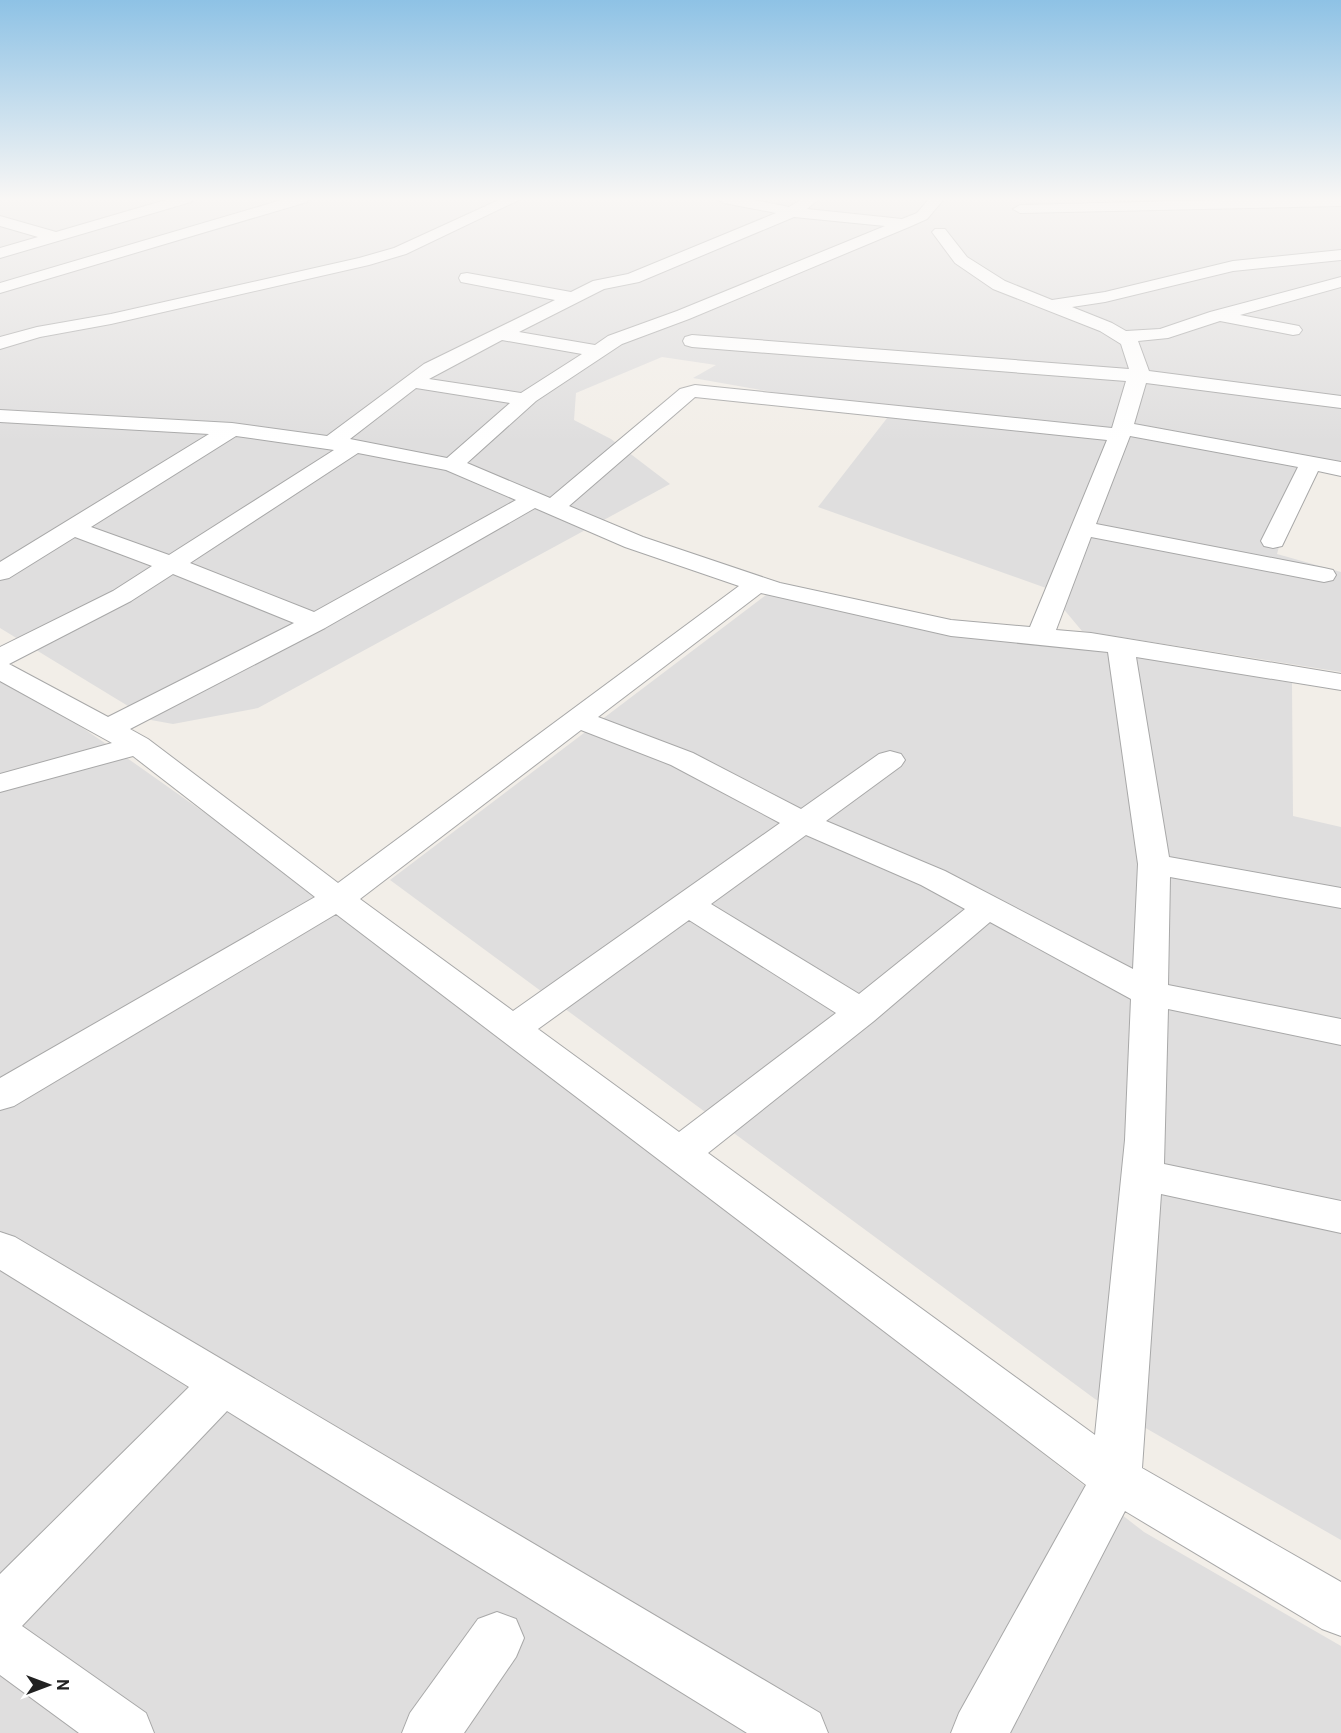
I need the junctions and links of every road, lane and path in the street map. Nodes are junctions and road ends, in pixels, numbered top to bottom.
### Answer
1 (28, 280) edge
2 (285, 280) edge
3 (477, 280) edge
4 (624, 280) edge
5 (768, 280) edge
6 (991, 280) edge
7 (1176, 280) edge
8 (1341, 282) edge
9 (0, 288) edge
10 (1286, 297) junction
11 (573, 298) junction
12 (1330, 303) dead end
13 (1051, 305) junction
14 (1216, 316) junction
15 (1293, 330) dead end
16 (500, 334) junction
17 (1122, 337) junction
18 (692, 341) dead end
19 (0, 343) edge
20 (598, 351) junction
21 (1138, 376) junction
22 (413, 382) junction
23 (526, 400) junction
24 (1341, 402) edge
25 (0, 416) edge
26 (232, 429) junction
27 (1120, 432) junction
28 (342, 445) junction
29 (1311, 463) junction
30 (452, 465) junction
31 (1341, 469) edge
32 (543, 504) junction
33 (73, 528) junction
34 (1082, 528) junction
35 (1273, 541) dead end
36 (171, 564) junction
37 (0, 573) edge
38 (1324, 575) dead end
39 (757, 584) junction
40 (316, 622) junction
41 (1040, 636) junction
42 (1121, 646) junction
43 (0, 658) edge
44 (0, 670) edge
45 (1341, 682) edge
46 (577, 719) junction
47 (122, 737) junction
48 (891, 760) dead end
49 (0, 783) edge
50 (802, 822) junction
51 (1154, 864) junction
52 (1341, 898) edge
53 (338, 899) junction
54 (688, 904) junction
55 (989, 908) junction
56 (1149, 993) junction
57 (861, 1012) junction
58 (513, 1029) junction
59 (1341, 1032) edge
60 (0, 1096) edge
61 (680, 1153) junction
62 (1142, 1175) junction
63 (1341, 1217) edge
64 (0, 1249) edge
65 (224, 1384) junction
66 (1116, 1479) junction
67 (0, 1611) edge
68 (1341, 1611) edge
69 (497, 1638) dead end
70 (0, 1642) edge
71 (126, 1733) edge
72 (430, 1733) edge
73 (800, 1733) edge
74 (980, 1733) edge

1 - 9 street
2 - 19 street
3 - 11 street
4 - 11 street
5 - 20 street
6 - 13 street
7 - 13 street
8 - 10 street
10 - 12 street
10 - 14 street
11 - 16 street
13 - 17 street
14 - 15 street
14 - 17 street
16 - 20 street
16 - 22 street
17 - 21 street
18 - 21 street
20 - 23 street
21 - 24 street
21 - 27 street
22 - 23 street
22 - 28 street
23 - 30 street
25 - 26 street
26 - 28 street
26 - 33 street
27 - 29 street
27 - 32 street
27 - 34 street
28 - 30 street
28 - 36 street
29 - 31 street
29 - 35 street
30 - 32 street
32 - 39 street
32 - 40 street
33 - 36 street
33 - 37 street
34 - 38 street
34 - 41 street
36 - 40 street
36 - 43 street
39 - 41 street
39 - 46 street
40 - 47 street
41 - 42 street
42 - 45 street
42 - 51 street
44 - 47 street
46 - 50 street
46 - 53 street
47 - 49 street
47 - 53 street
48 - 50 street
50 - 54 street
50 - 55 street
51 - 52 street
51 - 56 street
53 - 58 street
53 - 60 street
54 - 57 street
54 - 58 street
55 - 56 street
55 - 57 street
56 - 59 street
56 - 62 street
57 - 61 street
58 - 61 street
61 - 66 street
62 - 63 street
62 - 66 street
64 - 65 street
65 - 67 street
65 - 73 street
66 - 68 street
66 - 74 street
69 - 72 street
70 - 71 street

